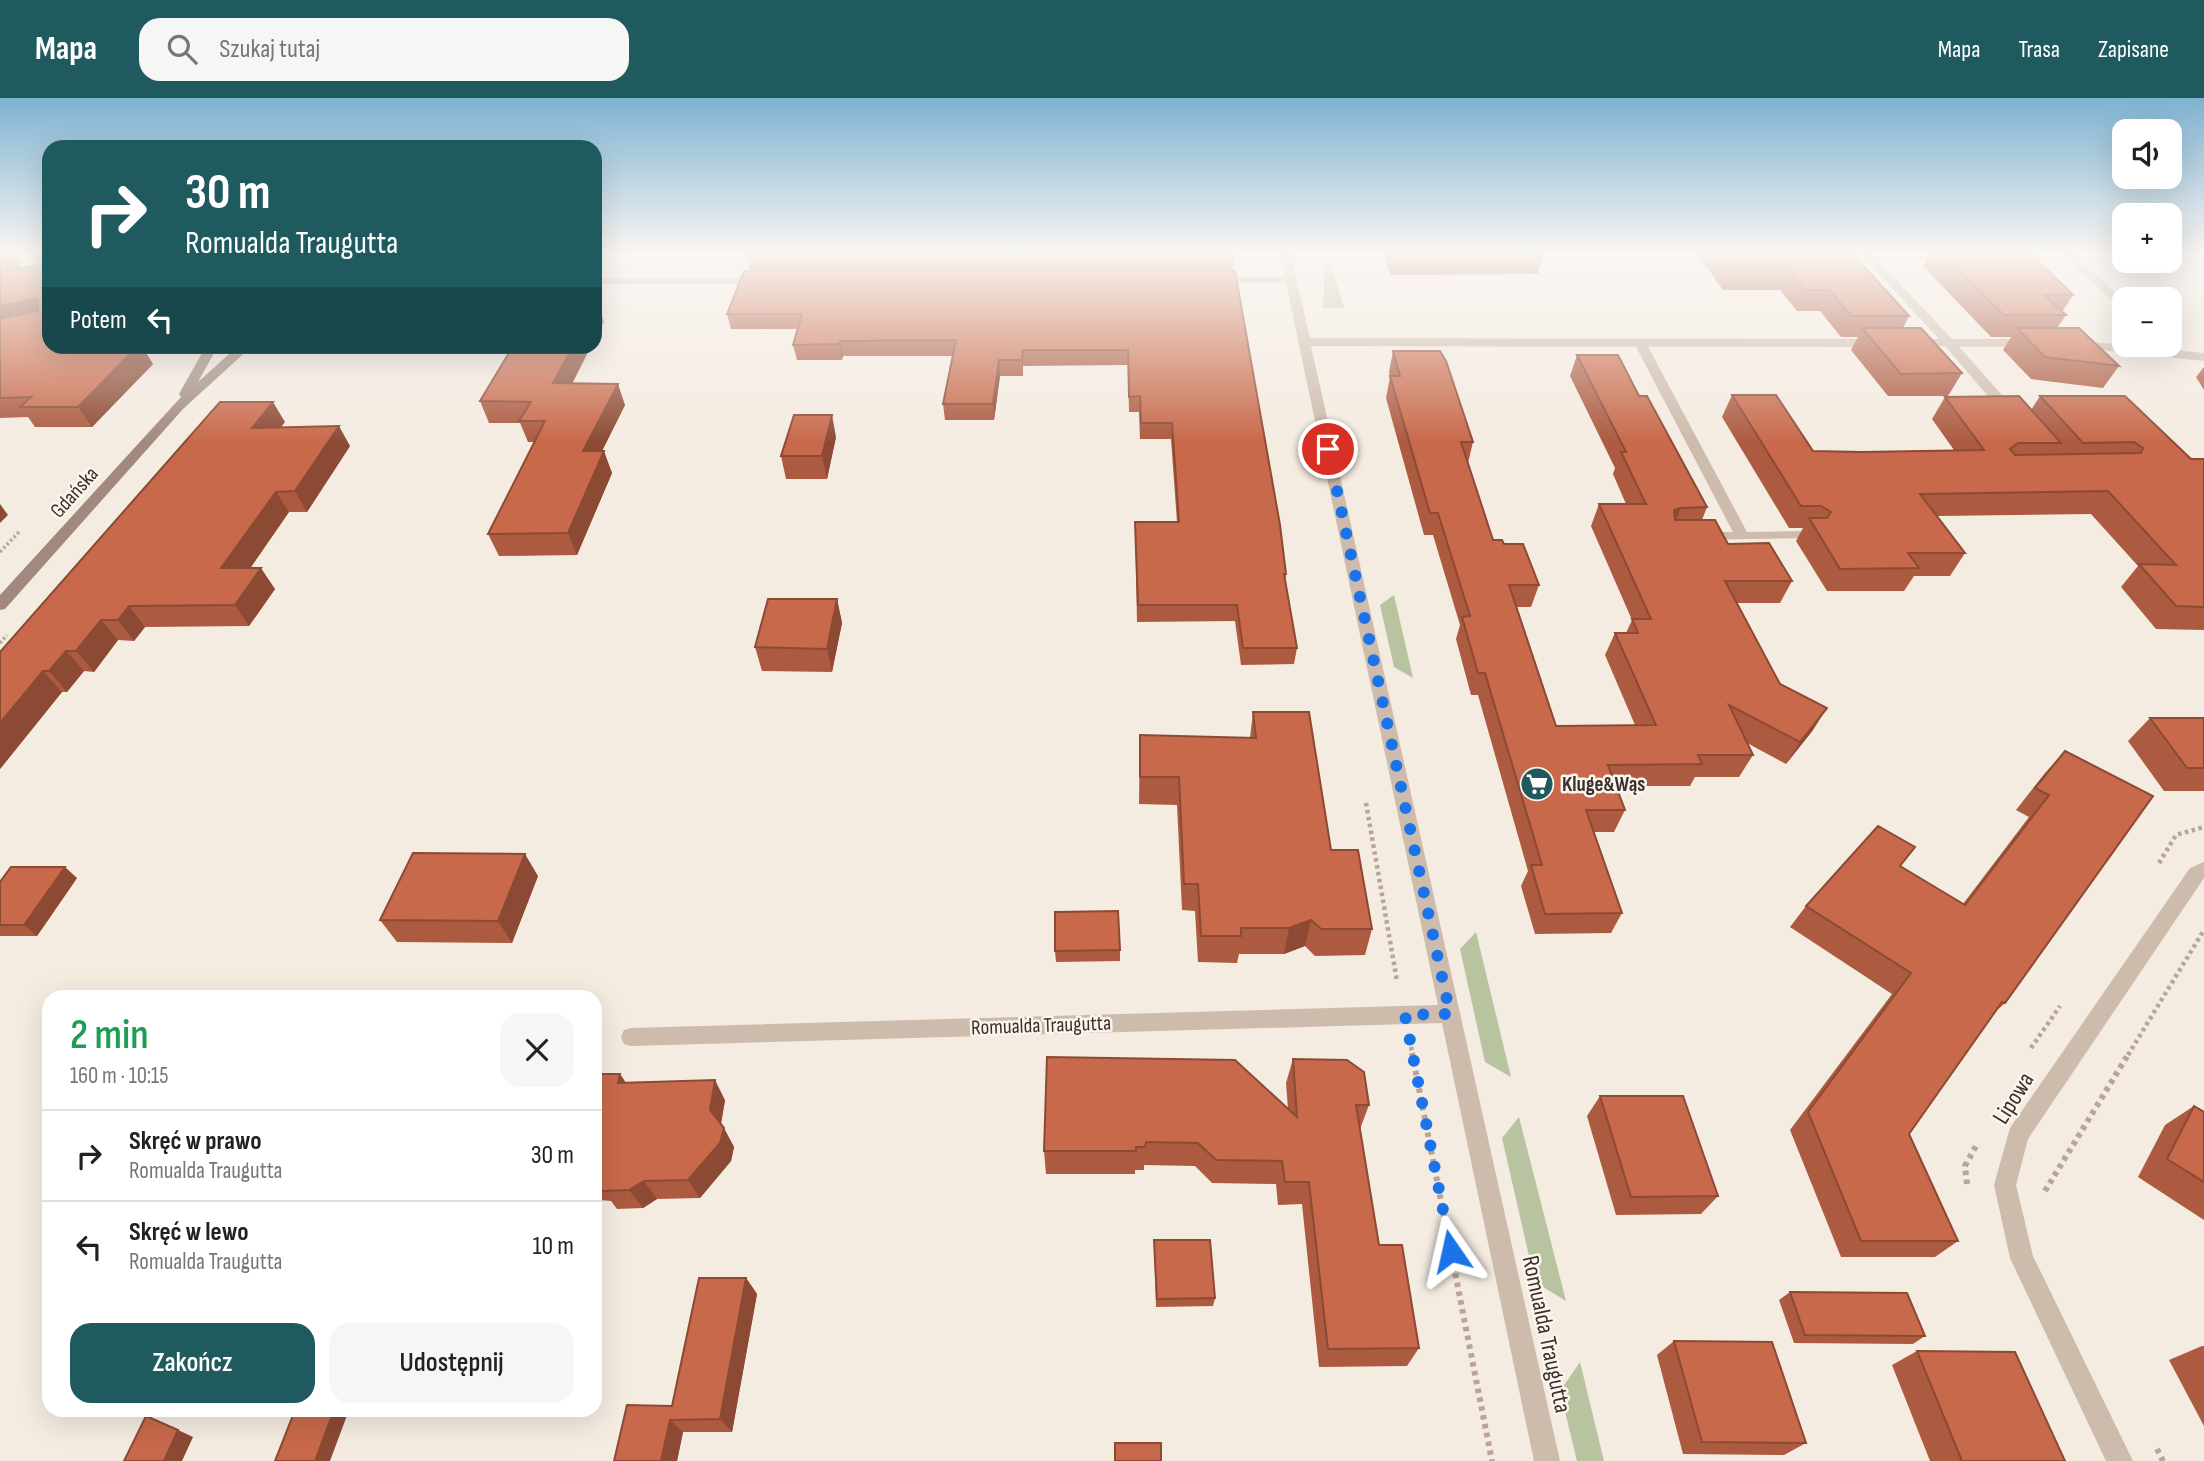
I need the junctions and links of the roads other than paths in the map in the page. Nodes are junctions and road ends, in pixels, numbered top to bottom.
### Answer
1 (1299, 316) edge
2 (1923, 316) edge
3 (1305, 342) junction
4 (1640, 343) junction
5 (1949, 343) junction
6 (2039, 343) edge
7 (2066, 344) edge
8 (2112, 346) edge
9 (2182, 352) edge
10 (207, 354) edge
11 (237, 354) edge
12 (2204, 358) edge
13 (178, 406) junction
14 (2019, 422) edge
15 (1809, 535) edge
16 (1742, 536) junction
17 (1682, 537) edge
18 (0, 605) edge
19 (2204, 869) edge
20 (1450, 1014) junction
21 (631, 1037) dead end
22 (1548, 1461) edge
23 (2120, 1461) edge

1 - 3 street, Romualda Traugutta
2 - 5 street
3 - 4 street
3 - 20 street, Romualda Traugutta
4 - 5 street
4 - 16 street
5 - 6 street
5 - 14 street
7 - 8 street
9 - 12 street
10 - 13 main road, Gdańska
11 - 13 main road, Gdańska
13 - 18 main road, Gdańska
15 - 16 street
16 - 17 street
19 - 23 street, Lipowa
20 - 21 street, Romualda Traugutta
20 - 22 street, Romualda Traugutta

